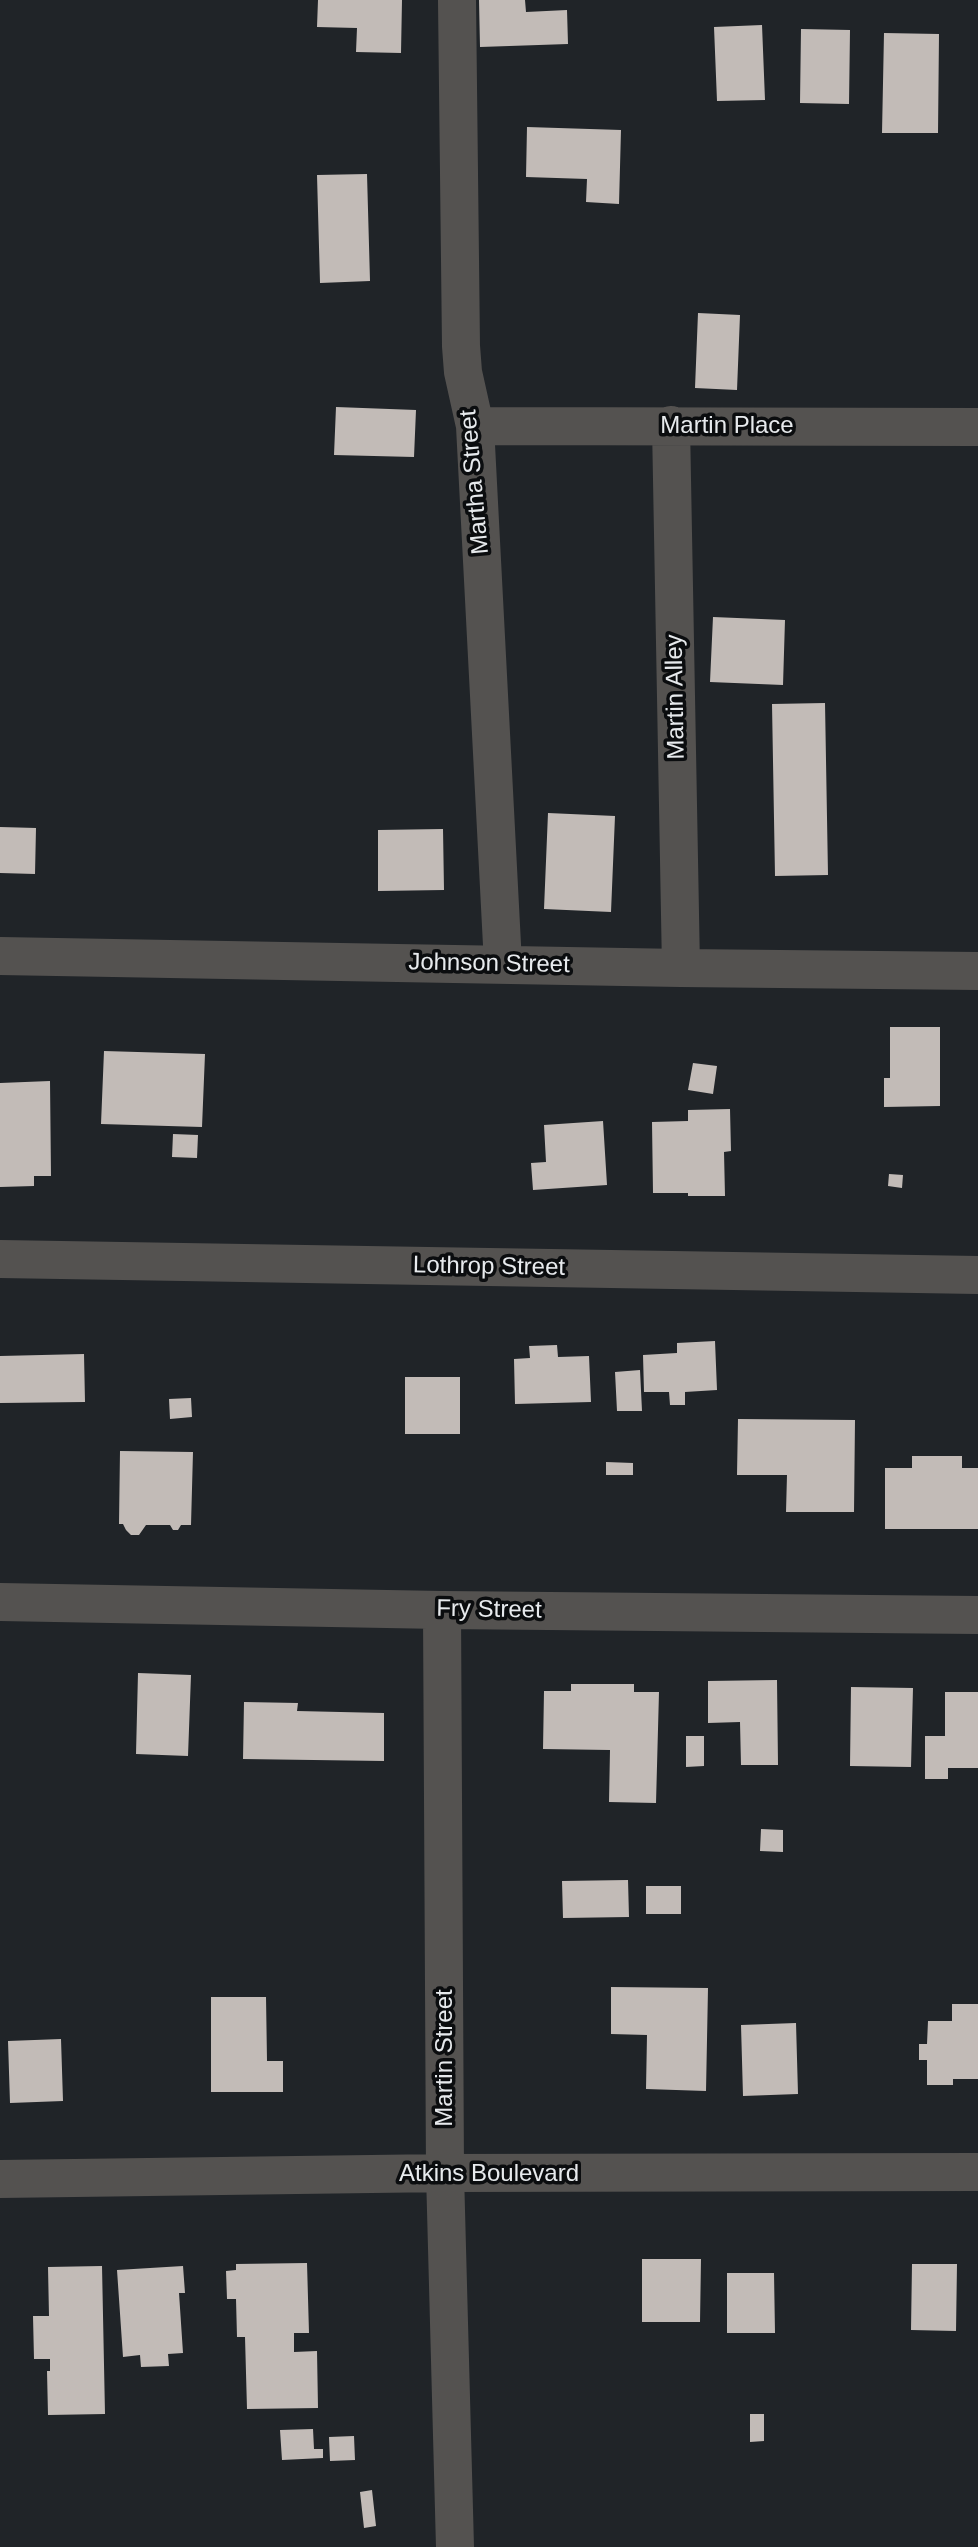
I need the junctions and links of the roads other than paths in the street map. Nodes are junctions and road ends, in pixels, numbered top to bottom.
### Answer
1 (457, 0) edge
2 (671, 425) junction
3 (475, 426) junction
4 (978, 427) edge
5 (0, 956) edge
6 (503, 964) junction
7 (681, 968) junction
8 (978, 971) edge
9 (0, 1259) edge
10 (978, 1275) edge
11 (0, 1602) edge
12 (442, 1610) junction
13 (978, 1615) edge
14 (978, 2172) edge
15 (445, 2173) junction
16 (0, 2179) edge
17 (455, 2547) edge

1 - 3 street, Martha Street
2 - 3 street, Martin Place
2 - 4 street, Martin Place
2 - 7 street, Martin Alley
3 - 6 street, Martha Street
5 - 6 street, Johnson Street
6 - 7 street, Johnson Street
7 - 8 street, Johnson Street
9 - 10 street, Lothrop Street
11 - 12 street, Fry Street
12 - 13 street, Fry Street
12 - 15 street, Martin Street
14 - 15 street, Atkins Boulevard
15 - 16 street, Atkins Boulevard
15 - 17 street, Martin Street

